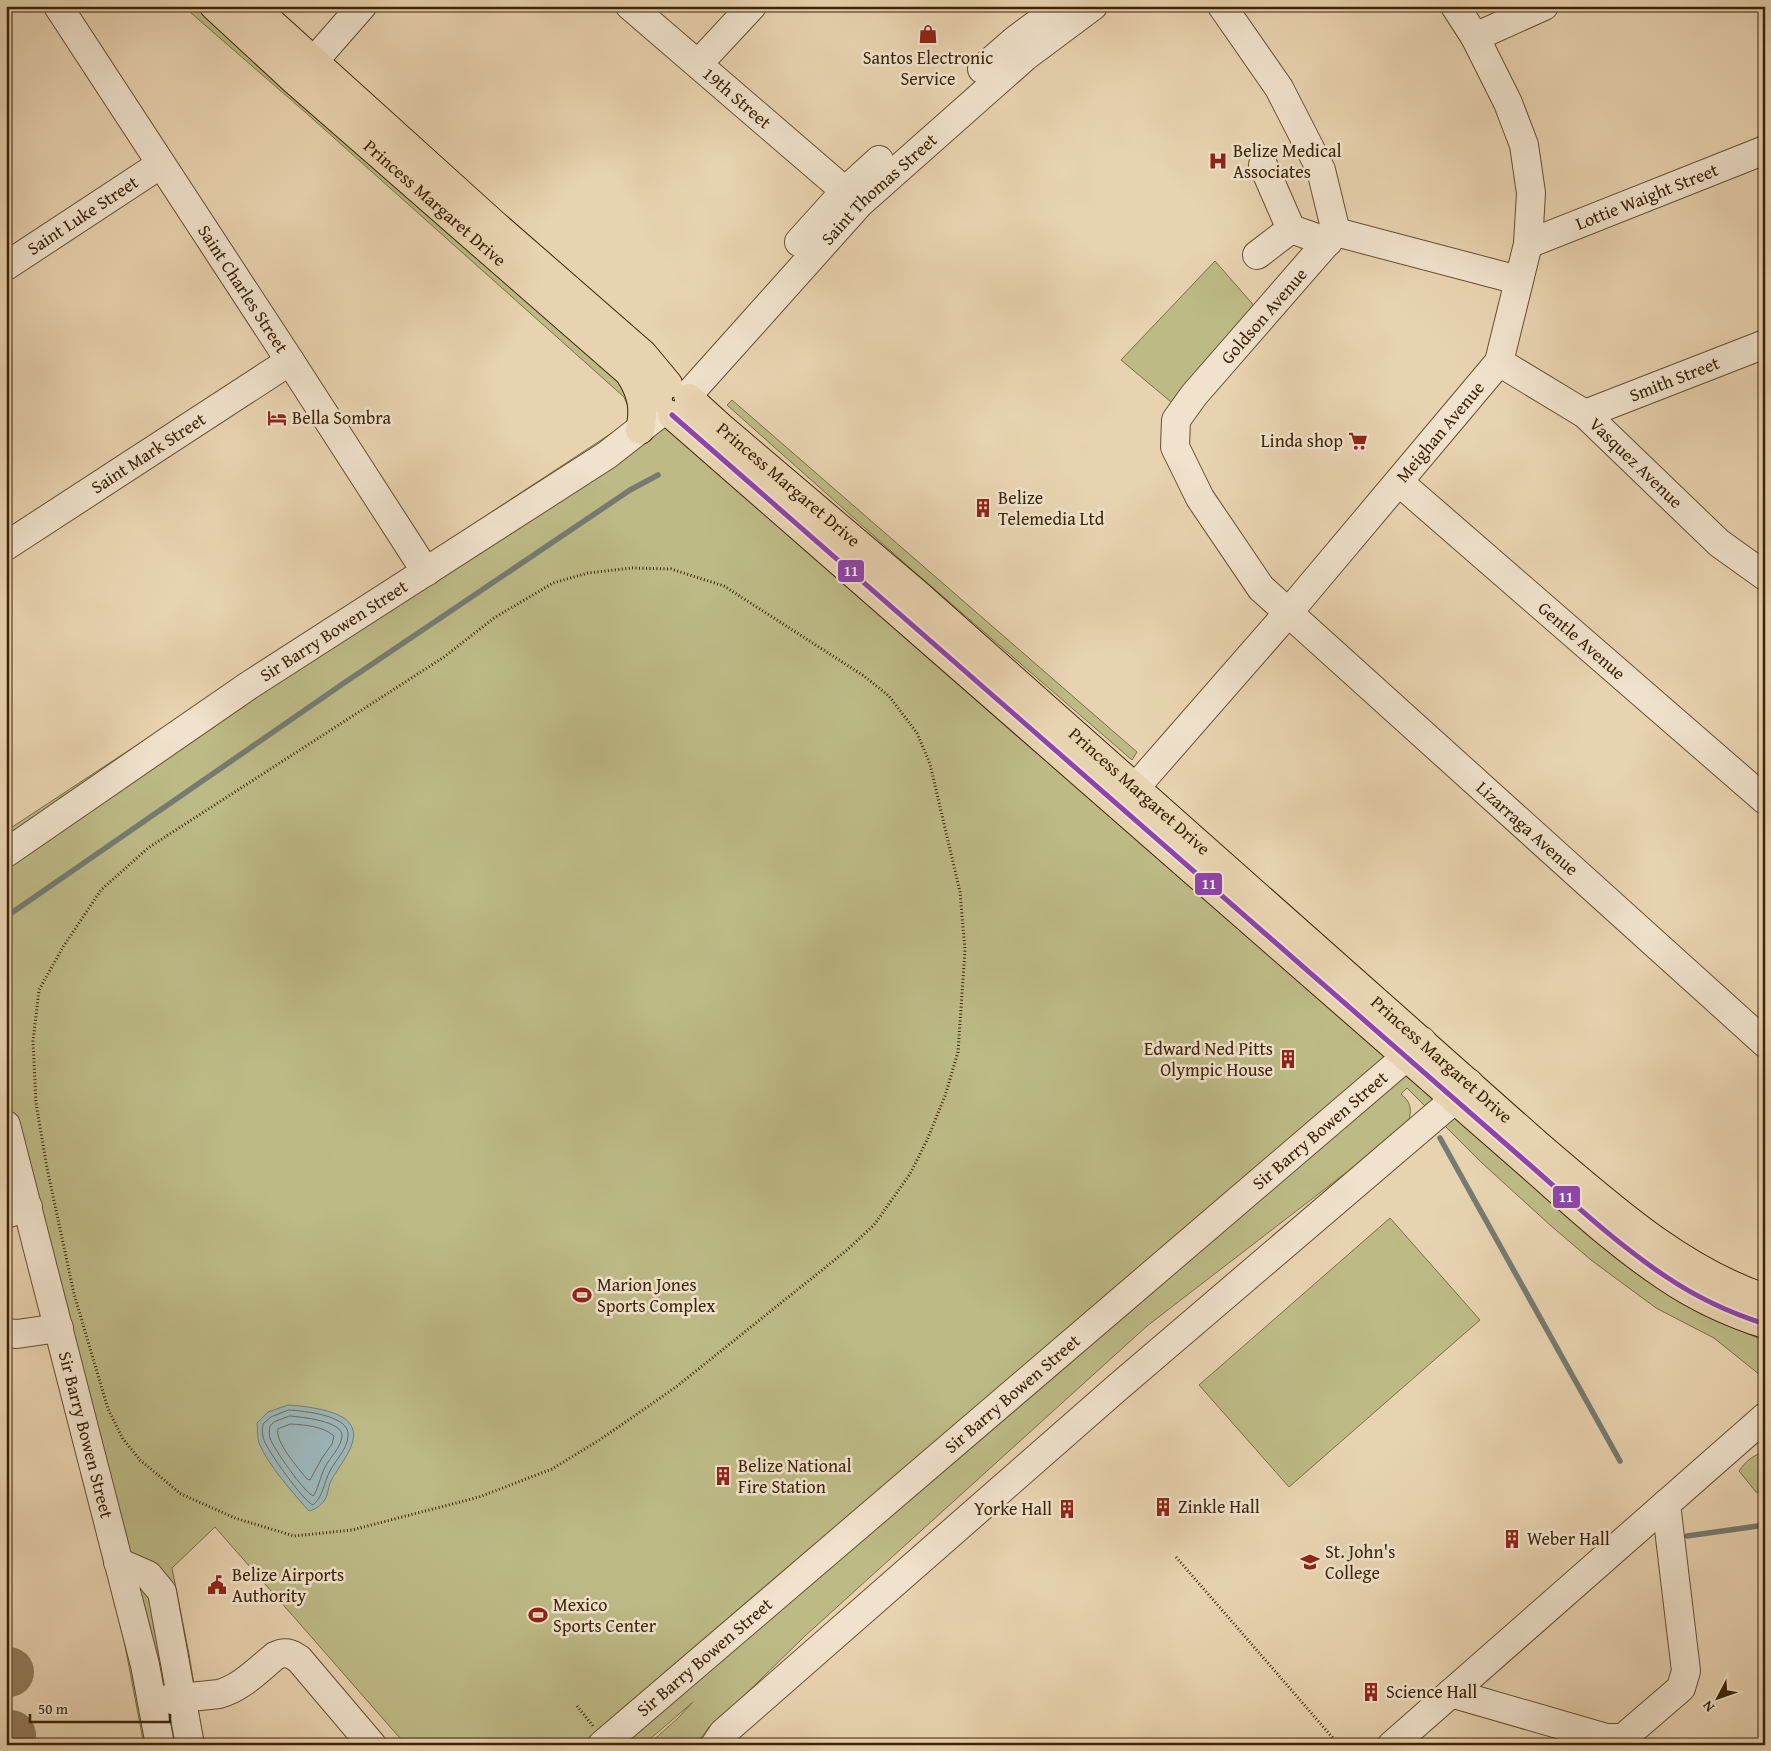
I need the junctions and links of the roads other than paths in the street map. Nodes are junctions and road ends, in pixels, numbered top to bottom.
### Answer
1 (58, 6) edge
2 (214, 6) edge
3 (253, 6) edge
4 (362, 6) edge
5 (630, 6) edge
6 (752, 6) edge
7 (1061, 6) edge
8 (1094, 6) edge
9 (1222, 6) edge
10 (1455, 6) edge
11 (1544, 6) edge
12 (1475, 36) junction
13 (313, 62) junction
14 (698, 64) junction
15 (294, 80) junction
16 (914, 142) junction
17 (1765, 150) edge
18 (161, 164) junction
19 (1263, 165) dead end
20 (845, 190) junction
21 (1291, 229) junction
22 (1332, 237) junction
23 (1528, 244) junction
24 (1257, 255) dead end
25 (6, 266) edge
26 (1518, 280) junction
27 (1765, 344) edge
28 (290, 361) junction
29 (1499, 362) junction
30 (631, 376) junction
31 (673, 398) junction
32 (1585, 414) junction
33 (640, 430) junction
34 (1399, 482) junction
35 (6, 546) edge
36 (426, 572) junction
37 (1765, 576) edge
38 (1288, 613) junction
39 (1135, 788) junction
40 (1765, 800) edge
41 (6, 852) edge
42 (1765, 1043) edge
43 (1414, 1048) junction
44 (1462, 1091) junction
45 (6, 1125) edge
46 (17, 1210) edge
47 (1765, 1298) edge
48 (1765, 1324) edge
49 (59, 1328) junction
50 (6, 1333) edge
51 (1765, 1418) edge
52 (1666, 1504) junction
53 (118, 1562) junction
54 (1451, 1692) junction
55 (182, 1697) junction
56 (152, 1701) junction
57 (160, 1745) edge
58 (190, 1745) edge
59 (372, 1745) edge
60 (602, 1745) edge
61 (715, 1745) edge
62 (1392, 1745) edge

1 - 18 street, Saint Charles Street
2 - 15 main road, Princess Margaret Drive
3 - 13 main road, Princess Margaret Drive
4 - 13 street
5 - 14 street, 19th Street
6 - 14 street
7 - 16 street, Saint Thomas Street
8 - 16 street, Saint Thomas Street
9 - 22 street
10 - 12 street, Meighan Avenue
11 - 12 street
12 - 23 street, Meighan Avenue
13 - 15 street
13 - 31 main road, Princess Margaret Drive
14 - 20 street, 19th Street
15 - 30 main road, Princess Margaret Drive
16 - 20 street, Saint Thomas Street
16 - 31 street, Saint Thomas Street
17 - 23 street, Lottie Waight Street
18 - 25 street, Saint Luke Street
18 - 28 street, Saint Charles Street
19 - 21 street
20 - 31 street, Saint Thomas Street
21 - 22 street
21 - 24 street
22 - 26 street
22 - 38 street, Goldson Avenue
23 - 26 street, Meighan Avenue
26 - 29 street, Meighan Avenue
27 - 32 street, Smith Street
28 - 35 street, Saint Mark Street
28 - 36 street, Saint Charles Street
29 - 32 street, Vasquez Avenue
29 - 34 street, Meighan Avenue
30 - 31 main road, Princess Margaret Drive
30 - 33 main road
31 - 33 street, Sir Barry Bowen Street
31 - 39 main road, Princess Margaret Drive
31 - 43 main road, Princess Margaret Drive
32 - 37 street, Vasquez Avenue
33 - 36 street, Sir Barry Bowen Street
34 - 38 street, Meighan Avenue
34 - 40 street, Gentle Avenue
36 - 41 street, Sir Barry Bowen Street
38 - 39 street, Meighan Avenue
38 - 42 street, Lizarraga Avenue
39 - 43 main road, Princess Margaret Drive
43 - 44 main road, Princess Margaret Drive
43 - 60 street, Sir Barry Bowen Street
44 - 47 main road, Princess Margaret Drive
44 - 48 main road, Princess Margaret Drive
44 - 61 street
45 - 46 street, Sir Barry Bowen Street
46 - 49 street, Sir Barry Bowen Street
49 - 50 street
49 - 53 street, Sir Barry Bowen Street
51 - 52 street
52 - 54 street
52 - 54 street
53 - 55 street
53 - 56 street, Sir Barry Bowen Street
54 - 62 street
55 - 56 street
55 - 58 street
55 - 59 street
56 - 57 street, Sir Barry Bowen Street

